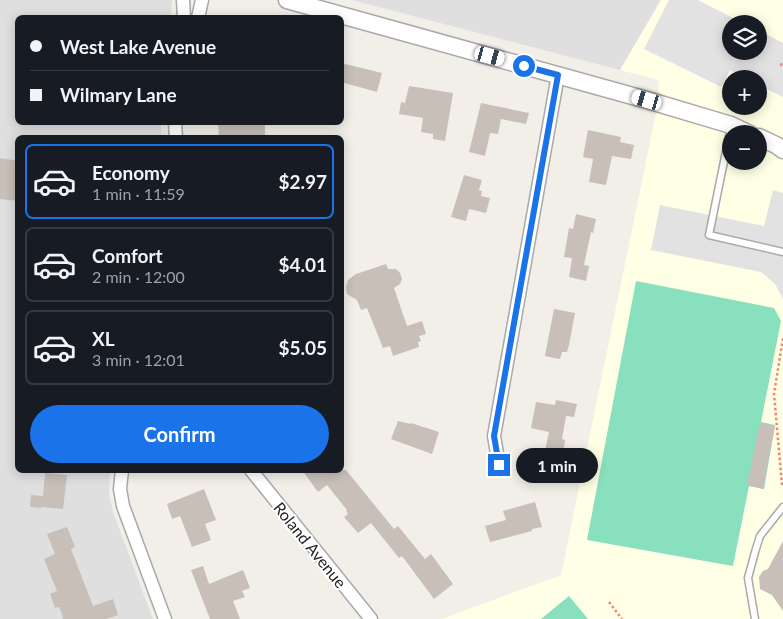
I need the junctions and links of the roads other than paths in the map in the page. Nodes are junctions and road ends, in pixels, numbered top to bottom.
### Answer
1 (183, 0) edge
2 (202, 0) edge
3 (287, 0) edge
4 (184, 15) edge
5 (199, 15) edge
6 (341, 15) edge
7 (344, 16) edge
8 (558, 75) junction
9 (731, 125) edge
10 (767, 141) edge
11 (783, 150) edge
12 (722, 168) edge
13 (782, 253) edge
14 (499, 465) dead end
15 (122, 473) edge
16 (253, 473) edge
17 (783, 507) edge
18 (165, 619) edge
19 (371, 619) edge
20 (754, 619) edge

1 - 4 street
2 - 5 street
3 - 6 street
7 - 8 street
8 - 9 street
8 - 14 street
10 - 11 street
12 - 13 lane
15 - 18 street
16 - 19 street, Roland Avenue
17 - 20 lane

